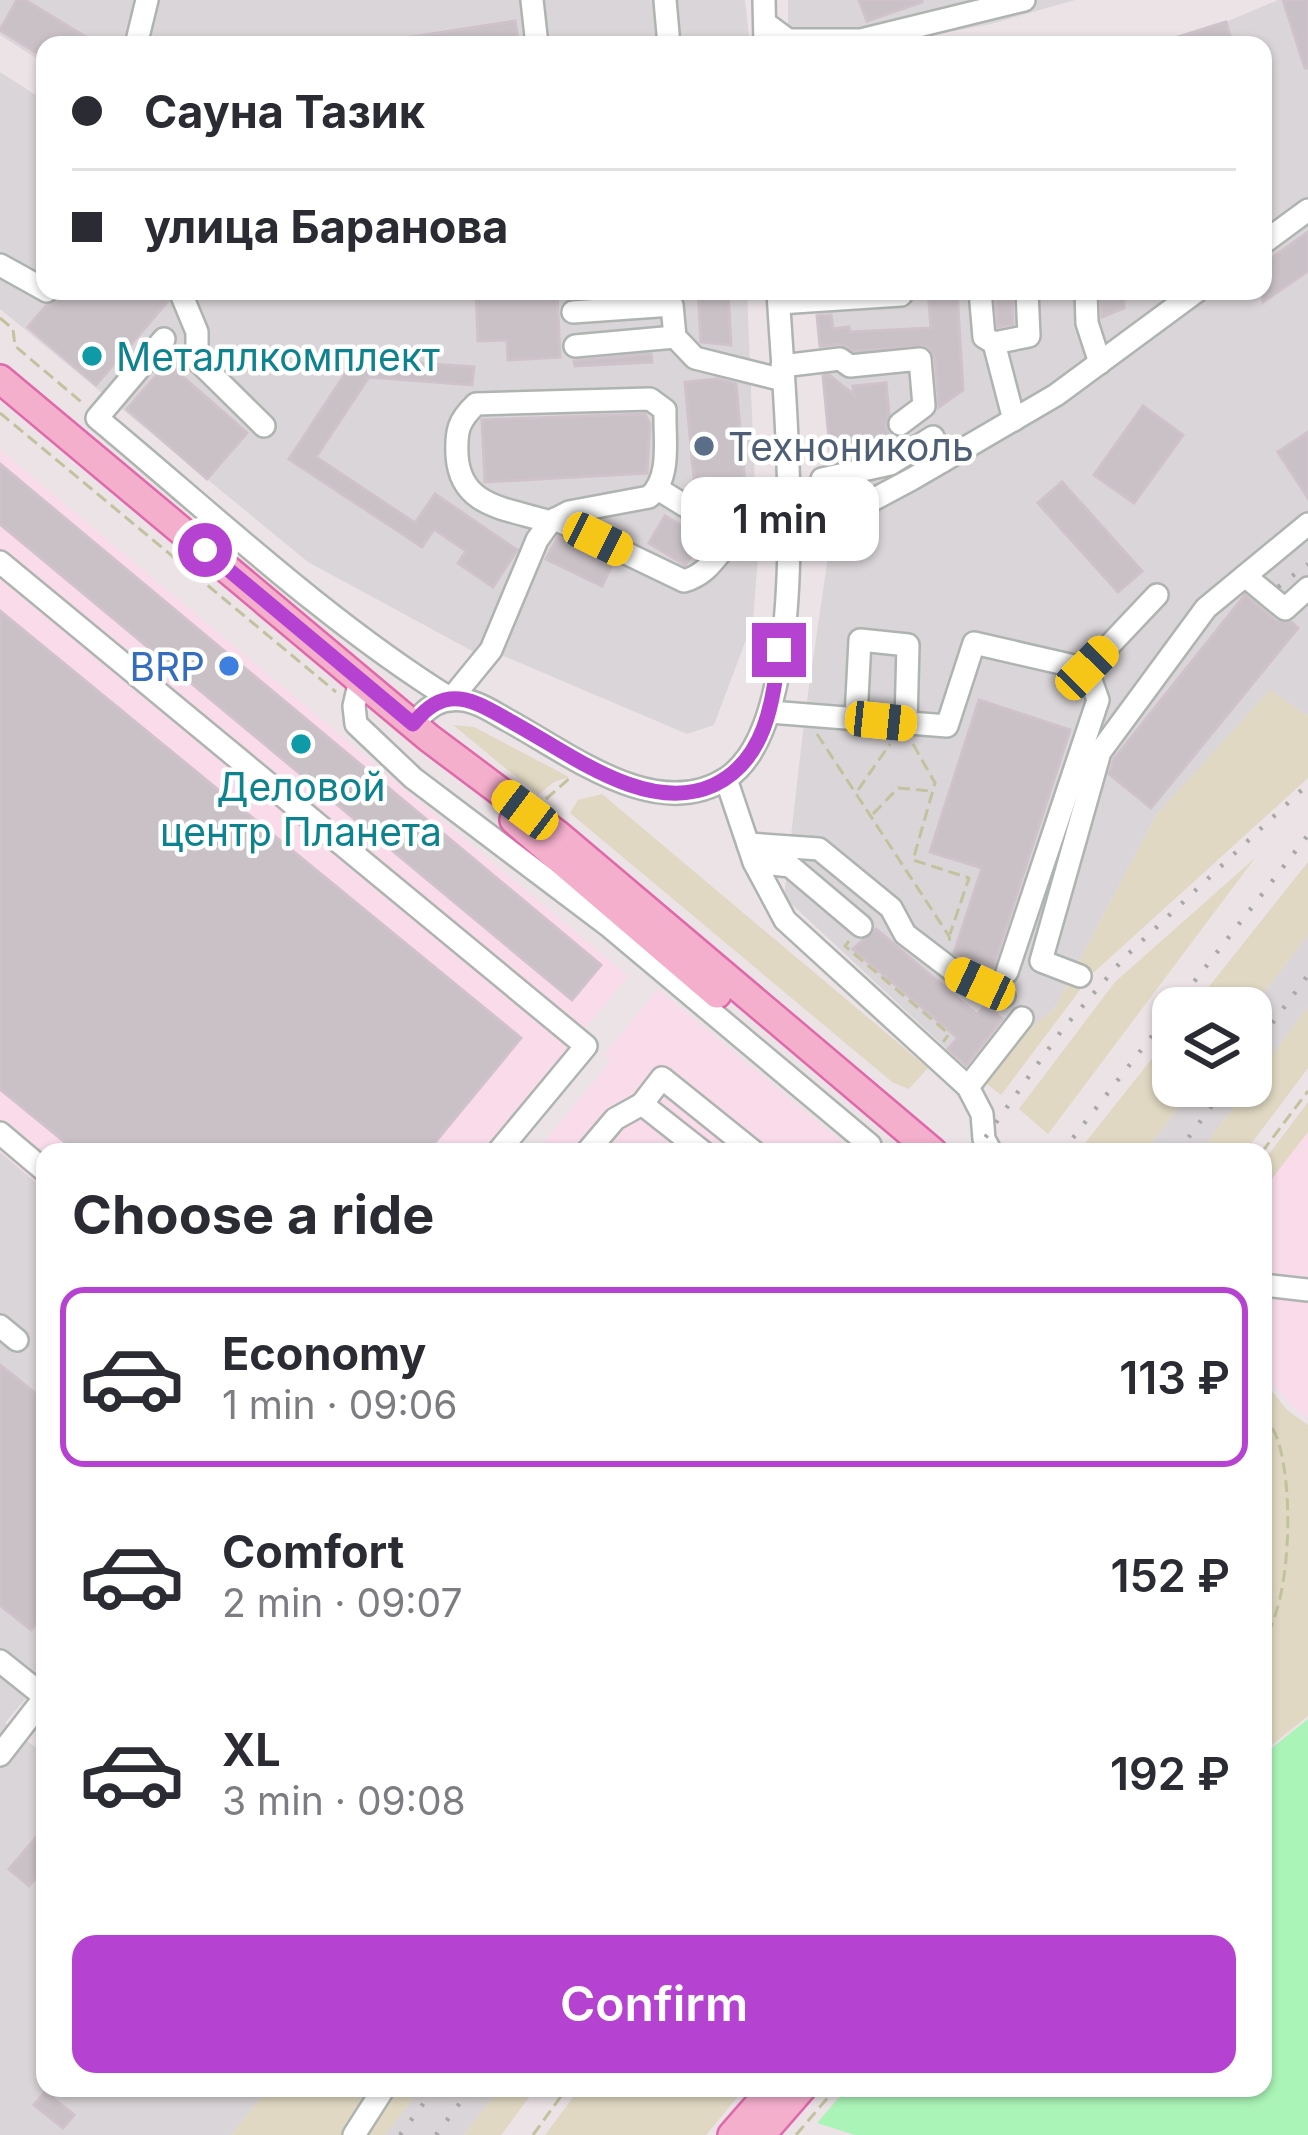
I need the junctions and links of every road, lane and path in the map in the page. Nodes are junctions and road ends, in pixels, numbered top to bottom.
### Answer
1 (147, 0) edge
2 (532, 0) edge
3 (664, 0) edge
4 (1024, 0) edge
5 (138, 36) edge
6 (536, 36) edge
7 (668, 36) edge
8 (877, 36) edge
9 (1308, 209) edge
10 (1272, 236) edge
11 (0, 265) edge
12 (36, 285) edge
13 (184, 300) edge
14 (778, 300) edge
15 (981, 300) edge
16 (1027, 300) edge
17 (1086, 300) edge
18 (1185, 300) edge
19 (574, 312) dead end
20 (675, 337) junction
21 (164, 339) dead end
22 (994, 344) junction
23 (575, 346) dead end
24 (1100, 363) junction
25 (782, 373) junction
26 (0, 379) edge
27 (98, 418) junction
28 (1014, 420) junction
29 (899, 424) dead end
30 (264, 426) dead end
31 (67, 434) junction
32 (943, 461) junction
33 (822, 478) dead end
34 (658, 489) junction
35 (553, 520) junction
36 (1308, 524) edge
37 (792, 543) junction
38 (0, 562) edge
39 (1245, 576) junction
40 (1308, 588) edge
41 (1157, 595) dead end
42 (1087, 668) junction
43 (360, 680) junction
44 (451, 699) junction
45 (770, 712) junction
46 (818, 715) junction
47 (856, 718) junction
48 (421, 731) junction
49 (902, 733) junction
50 (577, 774) dead end
51 (726, 779) junction
52 (932, 791) junction
53 (856, 793) junction
54 (541, 805) dead end
55 (871, 816) junction
56 (550, 842) junction
57 (751, 853) junction
58 (861, 926) joint
59 (949, 936) junction
60 (950, 948) dead end
61 (1007, 972) dead end
62 (1081, 976) dead end
63 (1004, 996) dead end
64 (1022, 1018) dead end
65 (932, 1054) junction
66 (968, 1088) junction
67 (1308, 1090) edge
68 (642, 1104) junction
69 (0, 1133) edge
70 (505, 1143) edge
71 (594, 1143) edge
72 (692, 1143) edge
73 (743, 1143) edge
74 (869, 1143) edge
75 (896, 1143) edge
76 (923, 1143) edge
77 (986, 1143) edge
78 (1269, 1143) edge
79 (36, 1163) edge
80 (1272, 1286) edge
81 (1308, 1290) edge
82 (1272, 1429) edge
83 (1272, 1628) edge
84 (0, 1660) edge
85 (36, 1690) edge
86 (36, 1709) edge
87 (0, 1755) edge
88 (379, 2097) edge
89 (560, 2097) edge
90 (765, 2097) edge
91 (794, 2097) edge
92 (828, 2097) edge
93 (354, 2135) edge
94 (533, 2135) edge
95 (732, 2135) edge
96 (761, 2135) edge
97 (796, 2135) edge

1 - 5 street
2 - 6 street
3 - 7 street
4 - 8 street
9 - 10 street
11 - 12 street
13 - 30 street
14 - 25 street
15 - 22 street
16 - 22 street
17 - 24 street
18 - 24 street
19 - 20 street
20 - 23 street
20 - 25 street
21 - 27 street
22 - 28 street
24 - 28 street
25 - 29 street
25 - 37 street
26 - 31 main road
27 - 31 street
27 - 44 street
28 - 32 street
31 - 43 main road
32 - 33 street
32 - 37 street
34 - 35 street
34 - 35 street
34 - 35 street
35 - 44 street
36 - 39 street
37 - 45 street
38 - 70 street
39 - 40 street
39 - 62 street
41 - 42 street
42 - 49 street
42 - 61 street
43 - 48 main road
43 - 74 street
44 - 48 street
44 - 51 street
45 - 46 street
45 - 51 street
46 - 47 street
46 - 53 path
47 - 49 street
47 - 49 street
48 - 56 main road
49 - 52 path
49 - 53 path
50 - 54 path
51 - 57 street
52 - 55 path
52 - 59 path
53 - 55 path
55 - 59 path
56 - 75 main road
56 - 76 main road
57 - 58 street
57 - 63 street
57 - 65 street
58 - 65 path
59 - 60 path
64 - 66 street
65 - 66 street
66 - 77 street
67 - 78 path
68 - 71 street
68 - 72 street
68 - 73 street
69 - 79 street
80 - 81 street
82 - 83 path
84 - 85 street
86 - 87 street
88 - 93 street
89 - 94 path
90 - 95 main road
91 - 96 main road
92 - 97 path

